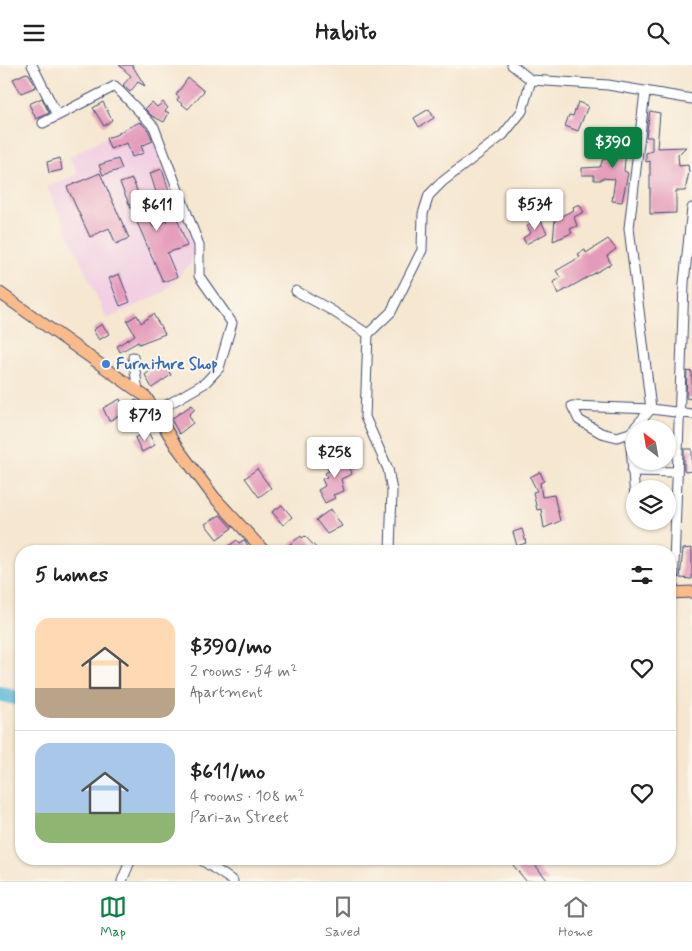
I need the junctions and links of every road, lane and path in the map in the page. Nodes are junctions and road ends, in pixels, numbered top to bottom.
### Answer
1 (32, 65) edge
2 (512, 65) edge
3 (531, 80) junction
4 (646, 92) junction
5 (692, 99) edge
6 (57, 115) junction
7 (43, 123) dead end
8 (692, 208) edge
9 (688, 280) edge
10 (296, 291) dead end
11 (0, 293) edge
12 (368, 334) junction
13 (133, 357) dead end
14 (138, 391) junction
15 (650, 409) junction
16 (155, 412) junction
17 (678, 414) junction
18 (692, 414) edge
19 (641, 420) edge
20 (626, 434) edge
21 (632, 471) joint
22 (676, 472) junction
23 (633, 480) edge
24 (675, 480) edge
25 (672, 530) edge
26 (258, 545) edge
27 (390, 545) edge
28 (672, 545) edge
29 (692, 592) edge
30 (676, 593) edge
31 (129, 865) edge
32 (209, 865) edge
33 (122, 881) edge
34 (233, 881) edge

1 - 6 street
2 - 3 street
3 - 4 street
3 - 12 street
4 - 5 street
4 - 15 street
6 - 7 street
6 - 16 street
8 - 9 street
9 - 17 street
10 - 12 street
11 - 14 main road
12 - 27 street
13 - 14 street
14 - 16 main road
15 - 17 street
15 - 19 street
15 - 20 street
16 - 26 main road
17 - 18 street
17 - 22 street
21 - 22 street
21 - 23 street
22 - 24 street
25 - 28 street
29 - 30 main road
31 - 33 street
32 - 34 street

